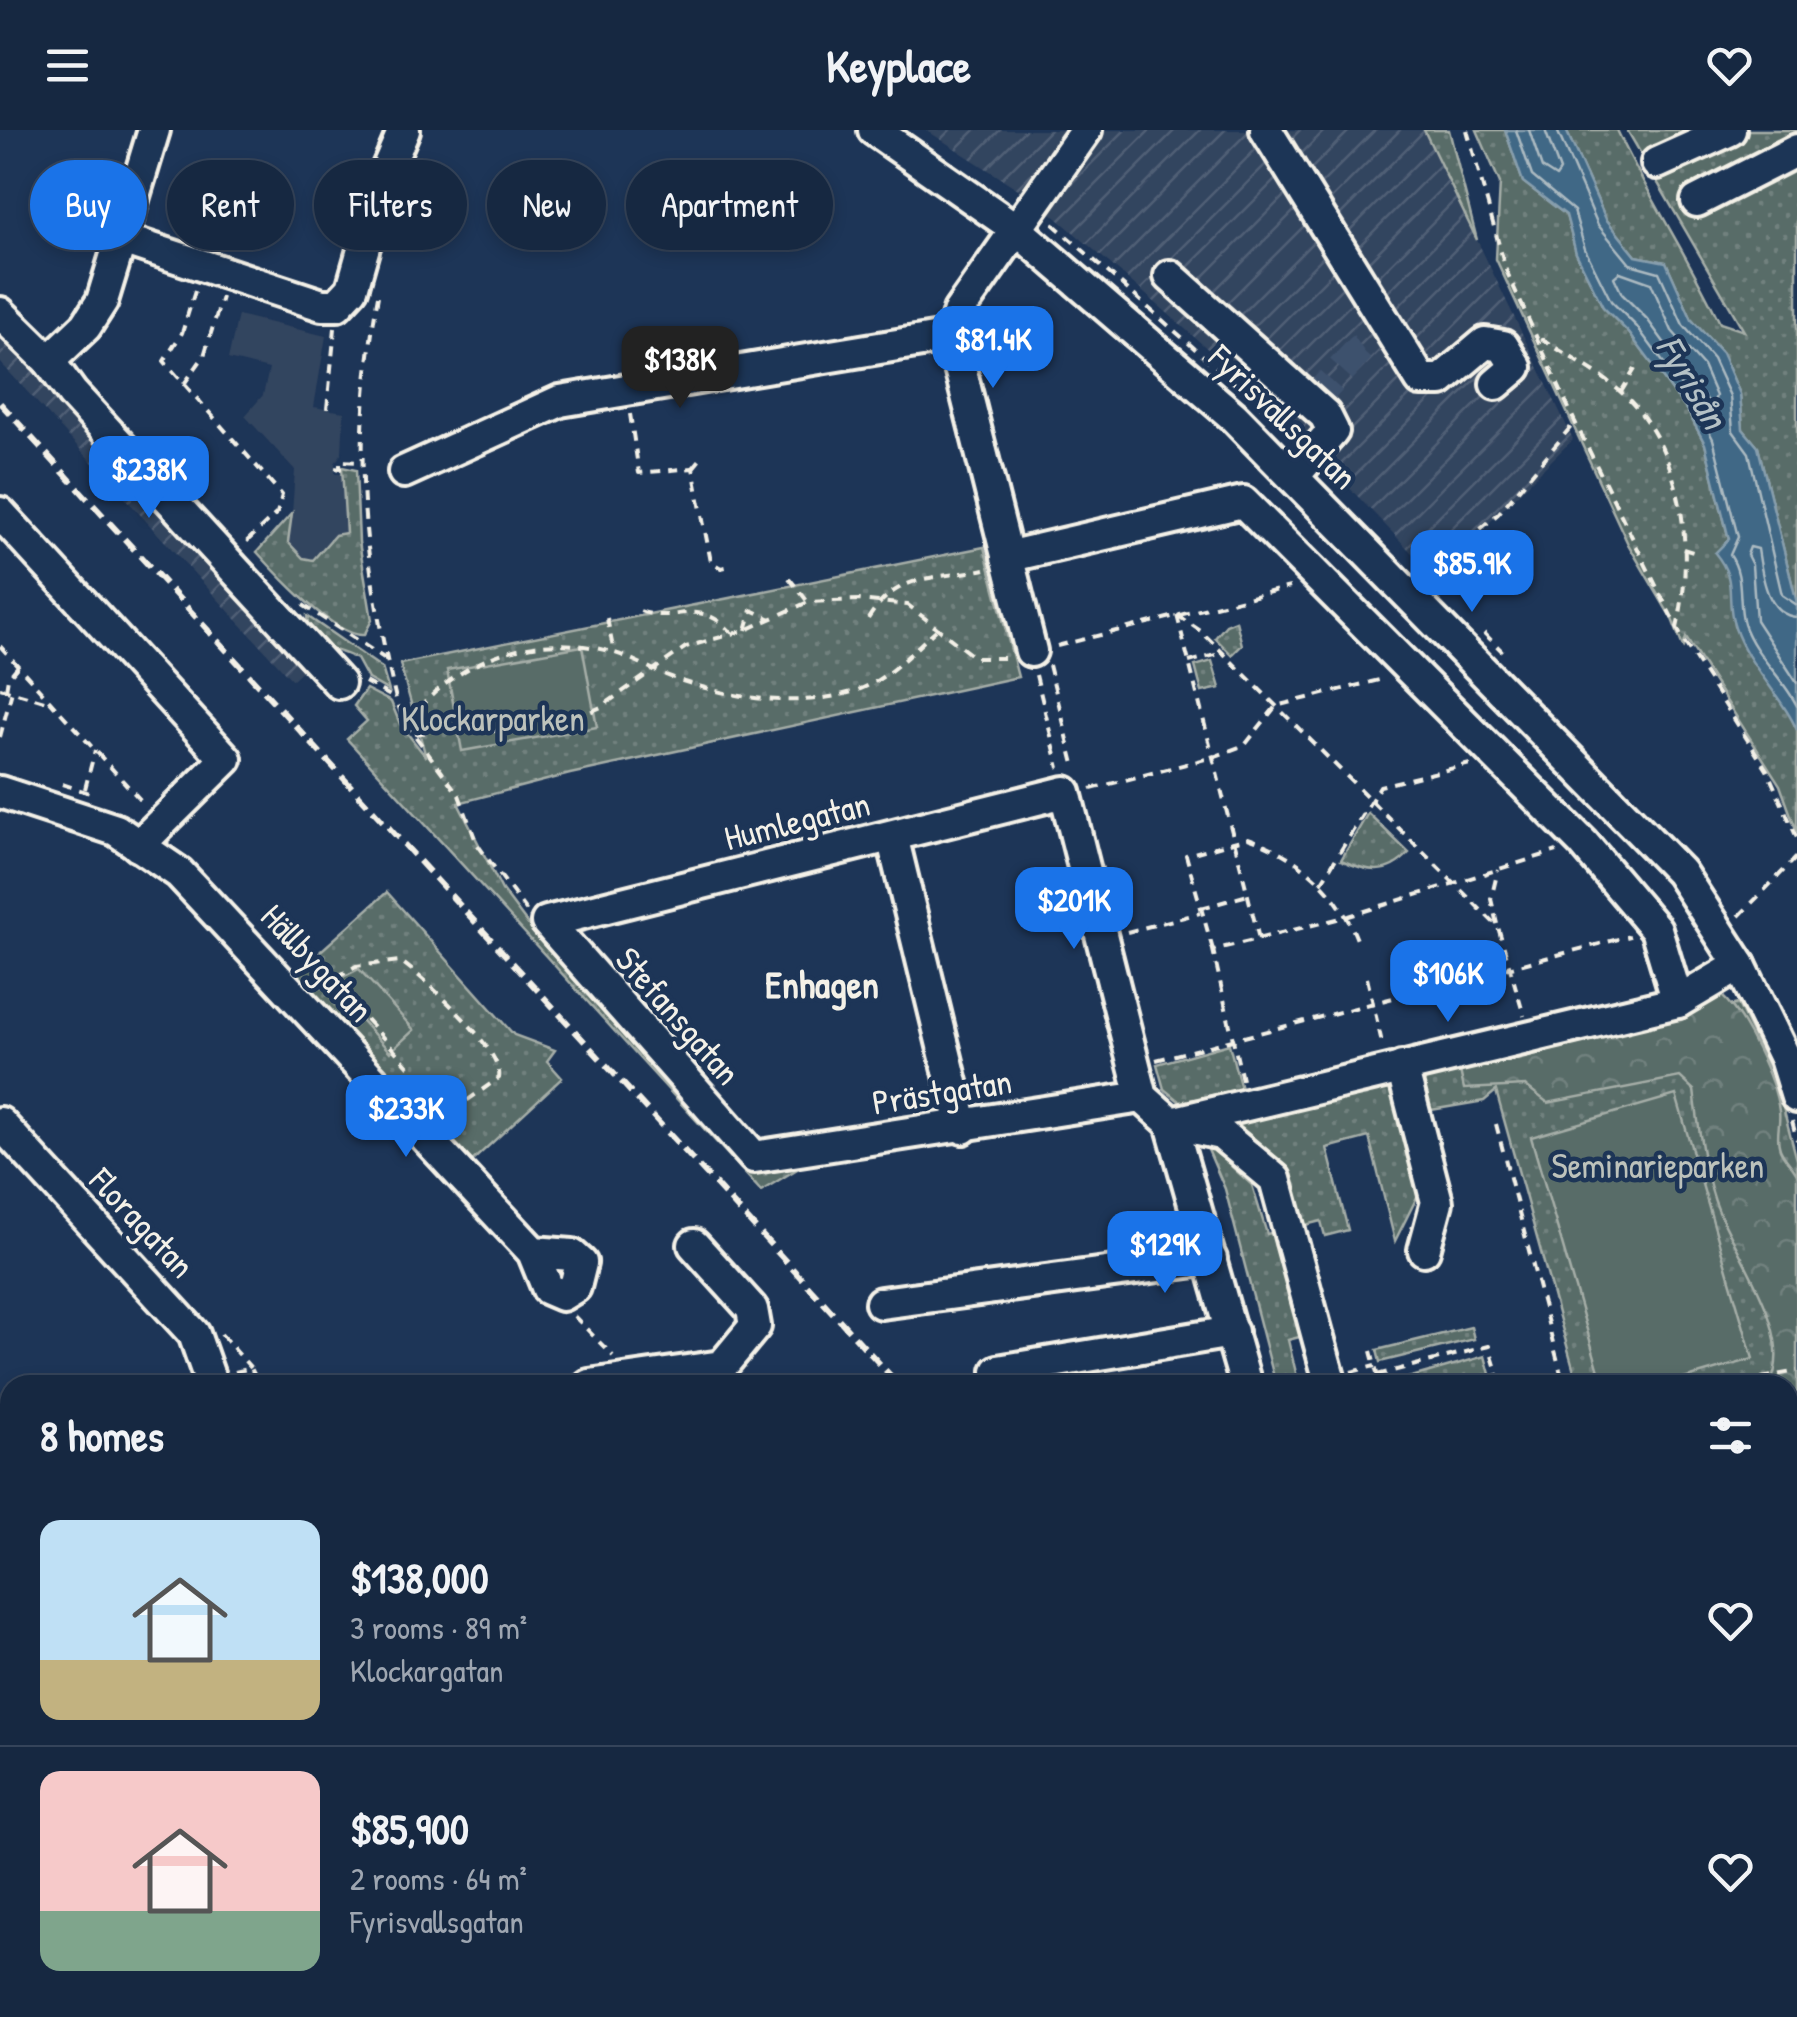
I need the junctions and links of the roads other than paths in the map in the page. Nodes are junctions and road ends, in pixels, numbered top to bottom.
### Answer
1 (154, 130) edge
2 (404, 130) edge
3 (874, 130) edge
4 (1086, 130) edge
5 (1266, 130) edge
6 (1730, 130) edge
7 (1797, 150) edge
8 (145, 160) edge
9 (1658, 162) dead end
10 (1697, 201) dead end
11 (1016, 229) junction
12 (147, 247) edge
13 (118, 250) edge
14 (1170, 276) dead end
15 (0, 314) edge
16 (952, 336) junction
17 (50, 361) junction
18 (1496, 384) dead end
19 (404, 472) dead end
20 (1293, 477) junction
21 (0, 514) edge
22 (1006, 557) junction
23 (1038, 650) road end
24 (339, 682) road end
25 (0, 792) edge
26 (892, 836) junction
27 (138, 846) junction
28 (546, 922) joint
29 (1740, 965) junction
30 (1678, 1002) junction
31 (1410, 1062) junction
32 (1142, 1097) junction
33 (1797, 1097) edge
34 (0, 1123) edge
35 (1171, 1123) junction
36 (963, 1128) junction
37 (754, 1157) joint
38 (694, 1245) dead end
39 (1424, 1250) dead end
40 (533, 1252) junction
41 (1211, 1259) junction
42 (881, 1302) dead end
43 (1232, 1332) junction
44 (998, 1371) dead end
45 (209, 1375) edge
46 (731, 1375) edge
47 (1243, 1375) edge
48 (1328, 1375) edge

1 - 8 street
2 - 12 street
3 - 11 street, Fyrisvallsgatan
4 - 11 street
5 - 18 street
6 - 9 street
7 - 10 street
11 - 16 street
11 - 20 street, Fyrisvallsgatan
13 - 17 street
14 - 20 street
15 - 17 street
16 - 19 street
16 - 22 street
17 - 24 street
20 - 29 street, Fyrisvallsgatan
21 - 27 street
22 - 23 street
22 - 30 street
25 - 27 street, Hällbygatan
26 - 28 street, Humlegatan
26 - 32 street, Humlegatan
26 - 36 street
27 - 40 street, Hällbygatan
28 - 37 street, Stefansgatan
29 - 30 street
29 - 33 street, Fyrisvallsgatan
30 - 31 street
31 - 35 street
31 - 39 street
32 - 35 street
32 - 36 street, Prästgatan
34 - 45 street, Floragatan
35 - 41 street
35 - 48 street
36 - 37 street, Prästgatan
38 - 46 street
40 - 40 street, Hällbygatan
41 - 42 street
41 - 43 street
43 - 44 street
43 - 47 street

